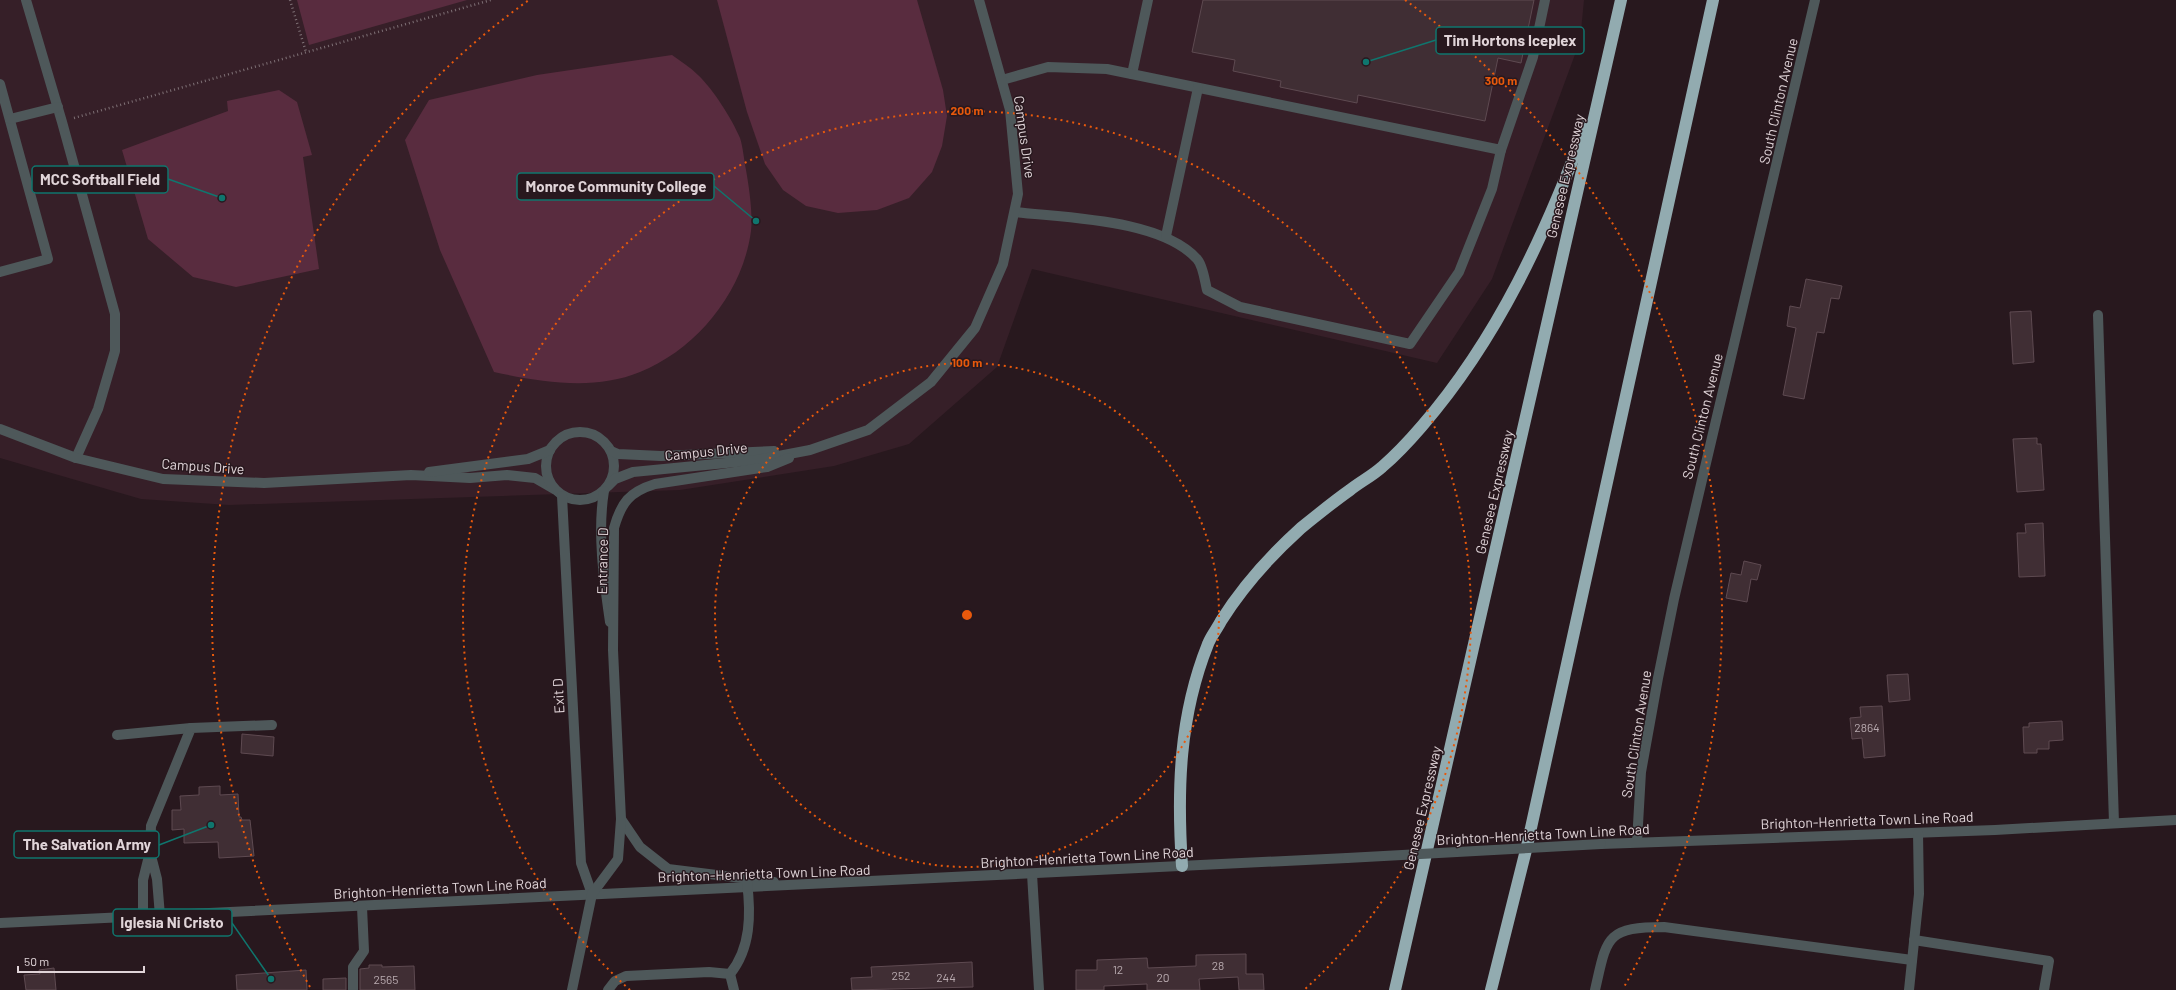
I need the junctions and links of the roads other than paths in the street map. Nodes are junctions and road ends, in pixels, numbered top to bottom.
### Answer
1 (26, 0) edge
2 (978, 0) edge
3 (1148, 0) edge
4 (1545, 0) edge
5 (1621, 0) edge
6 (1713, 0) edge
7 (1815, 0) edge
8 (1132, 74) junction
9 (1002, 80) junction
10 (1602, 81) junction
11 (0, 84) edge
12 (1198, 88) junction
13 (58, 107) junction
14 (10, 119) junction
15 (1501, 150) junction
16 (1014, 212) junction
17 (1166, 236) junction
18 (0, 272) edge
19 (2098, 315) dead end
20 (0, 429) edge
21 (550, 450) junction
22 (810, 450) junction
23 (611, 451) junction
24 (76, 458) junction
25 (411, 475) junction
26 (554, 489) junction
27 (606, 489) junction
28 (562, 496) junction
29 (613, 650) junction
30 (272, 725) dead end
31 (191, 728) junction
32 (117, 735) dead end
33 (621, 818) junction
34 (2176, 820) edge
35 (2114, 823) junction
36 (1918, 833) junction
37 (1637, 842) junction
38 (150, 852) junction
39 (1182, 866) junction
40 (1032, 874) junction
41 (747, 883) junction
42 (592, 894) junction
43 (362, 907) junction
44 (143, 916) junction
45 (160, 916) junction
46 (0, 923) edge
47 (1914, 940) junction
48 (1912, 960) junction
49 (730, 974) junction
50 (353, 990) edge
51 (572, 990) edge
52 (608, 990) edge
53 (734, 990) edge
54 (1039, 990) edge
55 (1395, 990) edge
56 (1491, 990) edge
57 (1595, 990) edge
58 (1909, 990) edge
59 (2044, 990) edge

1 - 13 street
2 - 9 street, Campus Drive
3 - 8 street
4 - 15 street
5 - 10 highway, Genesee Expressway
6 - 56 highway
7 - 37 street, South Clinton Avenue
8 - 9 street
8 - 12 street
9 - 16 street, Campus Drive
10 - 39 highway
10 - 55 highway, Genesee Expressway
11 - 14 street
12 - 15 street
12 - 17 street
13 - 14 street
13 - 24 street
14 - 18 street
15 - 17 street
16 - 17 street
16 - 22 street, Campus Drive
19 - 35 street
20 - 24 street, Campus Drive
21 - 23 street
21 - 25 street, Campus Drive
21 - 26 street
22 - 23 street, Campus Drive
22 - 27 street, Campus Drive
22 - 29 street, Entrance D
23 - 27 street
24 - 25 street, Campus Drive
25 - 26 street, Campus Drive
26 - 28 street
27 - 28 street
27 - 29 street, Entrance D
28 - 42 street, Exit D
29 - 33 street, Entrance D
30 - 31 street
31 - 32 street
31 - 38 street
33 - 41 street
33 - 42 street, Entrance D
34 - 35 street, Brighton-Henrietta Town Line Road
35 - 36 street, Brighton-Henrietta Town Line Road
36 - 37 street, Brighton-Henrietta Town Line Road
36 - 47 street
37 - 39 street, Brighton-Henrietta Town Line Road, bridge
38 - 44 street
38 - 45 street
39 - 40 street, Brighton-Henrietta Town Line Road
40 - 41 street, Brighton-Henrietta Town Line Road
40 - 54 street
41 - 42 street, Brighton-Henrietta Town Line Road
41 - 49 street
42 - 43 street, Brighton-Henrietta Town Line Road
42 - 51 street
43 - 45 street, Brighton-Henrietta Town Line Road
43 - 50 street
44 - 45 street, Brighton-Henrietta Town Line Road
44 - 46 street, Brighton-Henrietta Town Line Road
47 - 48 street
47 - 59 street
48 - 57 street
48 - 58 street
49 - 52 street
49 - 53 street

